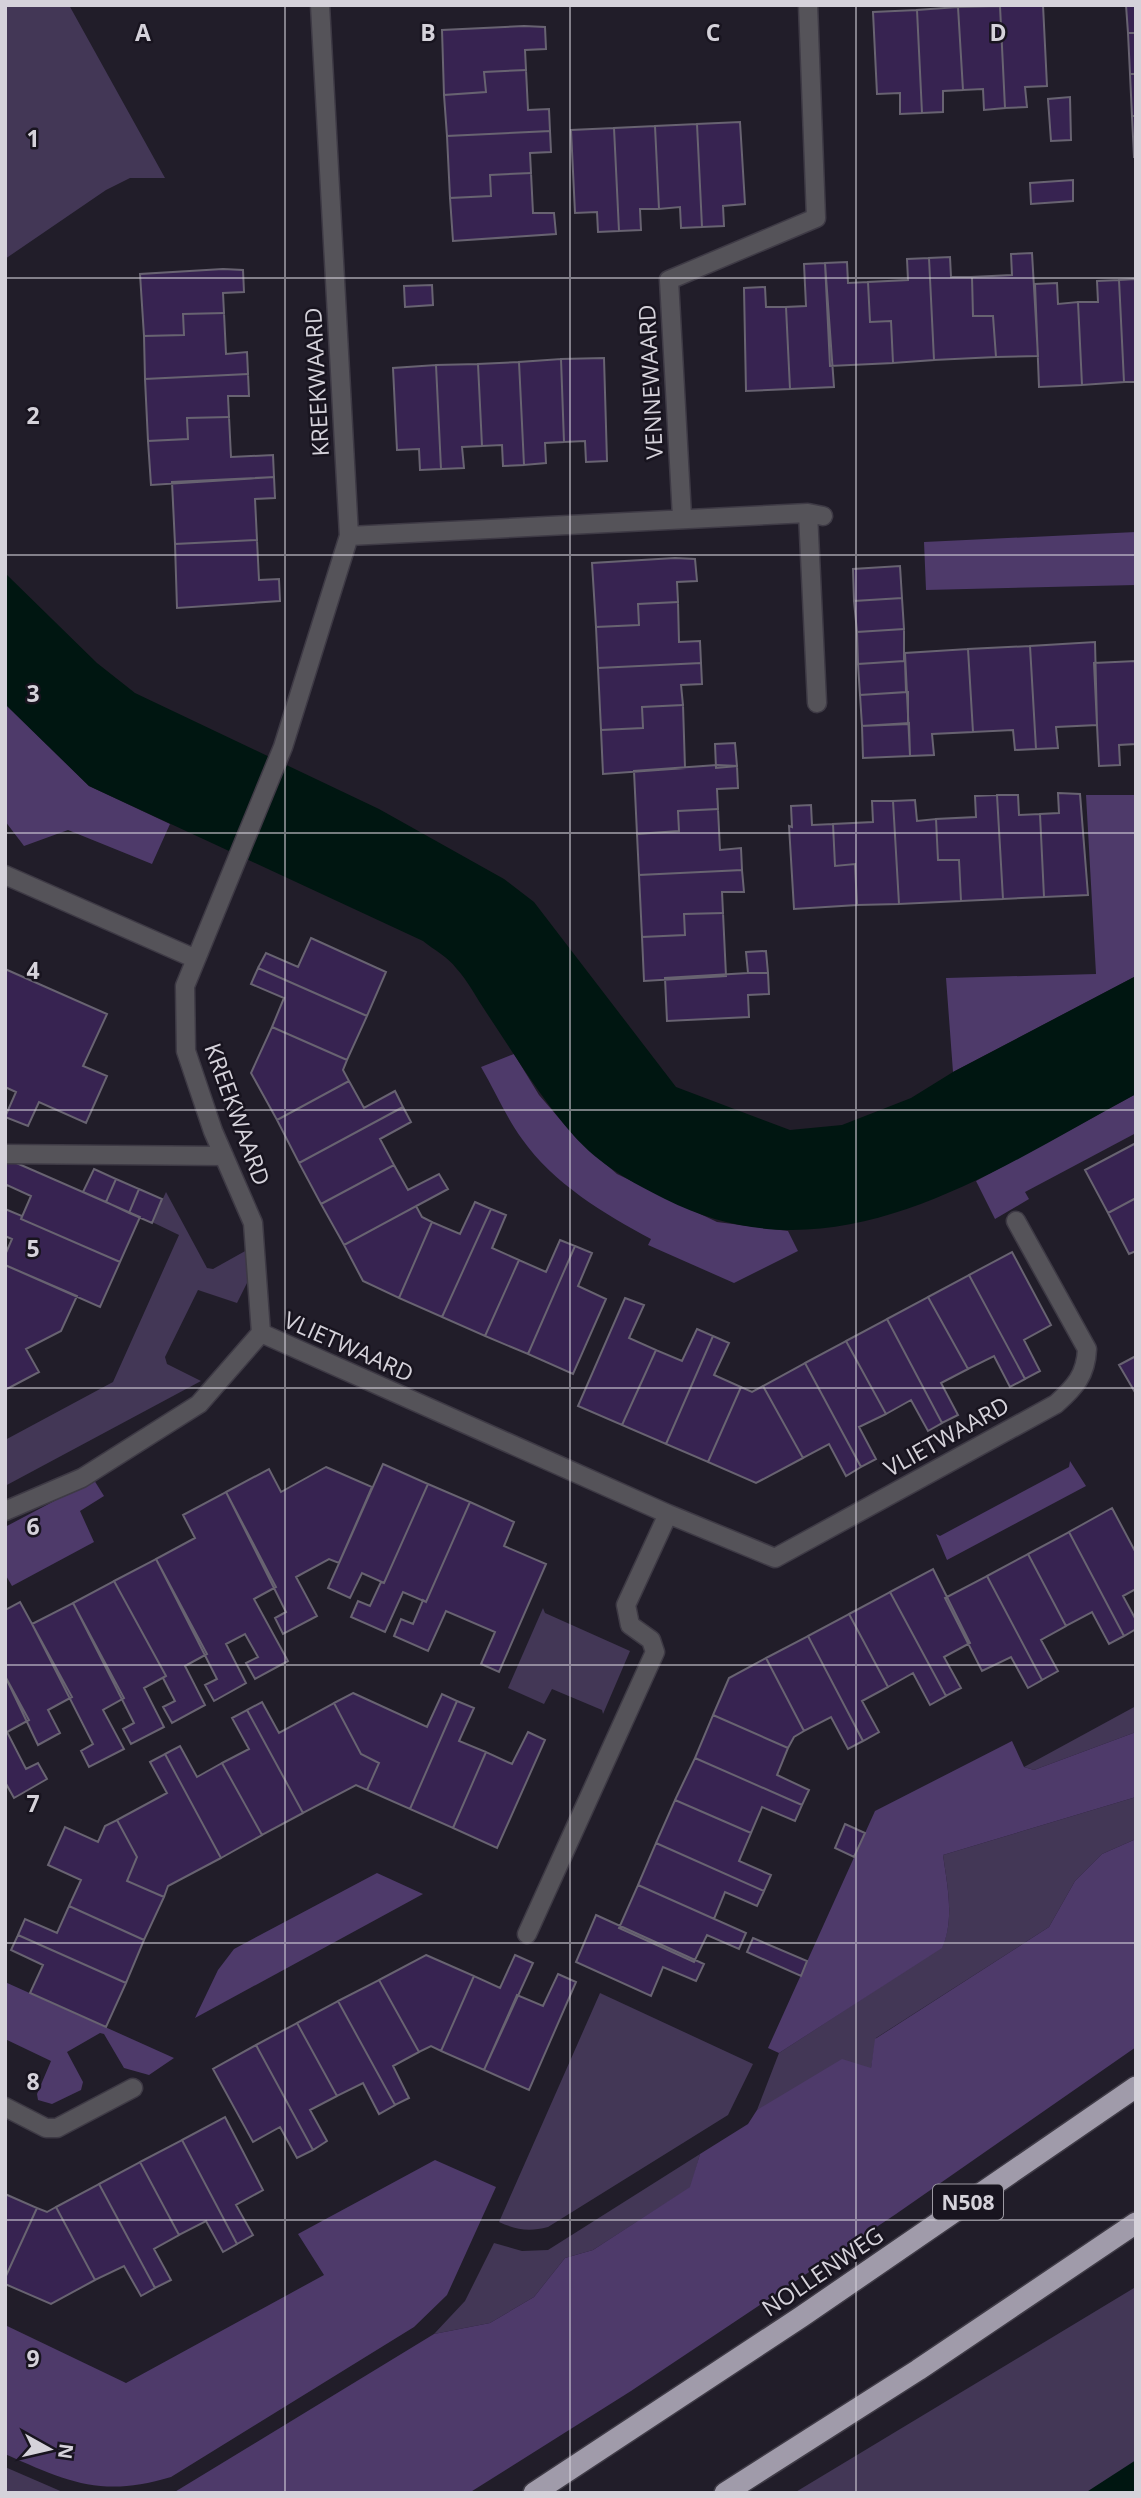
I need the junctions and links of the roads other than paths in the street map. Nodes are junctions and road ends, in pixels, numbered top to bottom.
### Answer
1 (320, 5) edge
2 (807, 5) edge
3 (682, 517) junction
4 (349, 536) junction
5 (817, 703) dead end
6 (5, 874) edge
7 (196, 959) junction
8 (5, 1154) edge
9 (224, 1156) junction
10 (1016, 1221) dead end
11 (261, 1333) junction
12 (5, 1511) edge
13 (668, 1514) junction
14 (527, 1934) dead end
15 (1136, 2087) edge
16 (133, 2088) dead end
17 (5, 2108) edge
18 (1136, 2223) edge
19 (534, 2493) edge
20 (724, 2493) edge

1 - 4 street, KREEKWAARD
2 - 3 street, VENNEWAARD
3 - 4 street
3 - 5 street
4 - 7 street, KREEKWAARD
6 - 7 street
7 - 9 street, KREEKWAARD
8 - 9 street
9 - 11 street, KREEKWAARD
10 - 13 street, VLIETWAARD
11 - 12 street, VLIETWAARD
11 - 13 street, VLIETWAARD
13 - 14 street
15 - 19 highway, NOLLENWEG / N508
16 - 17 street
18 - 20 highway

